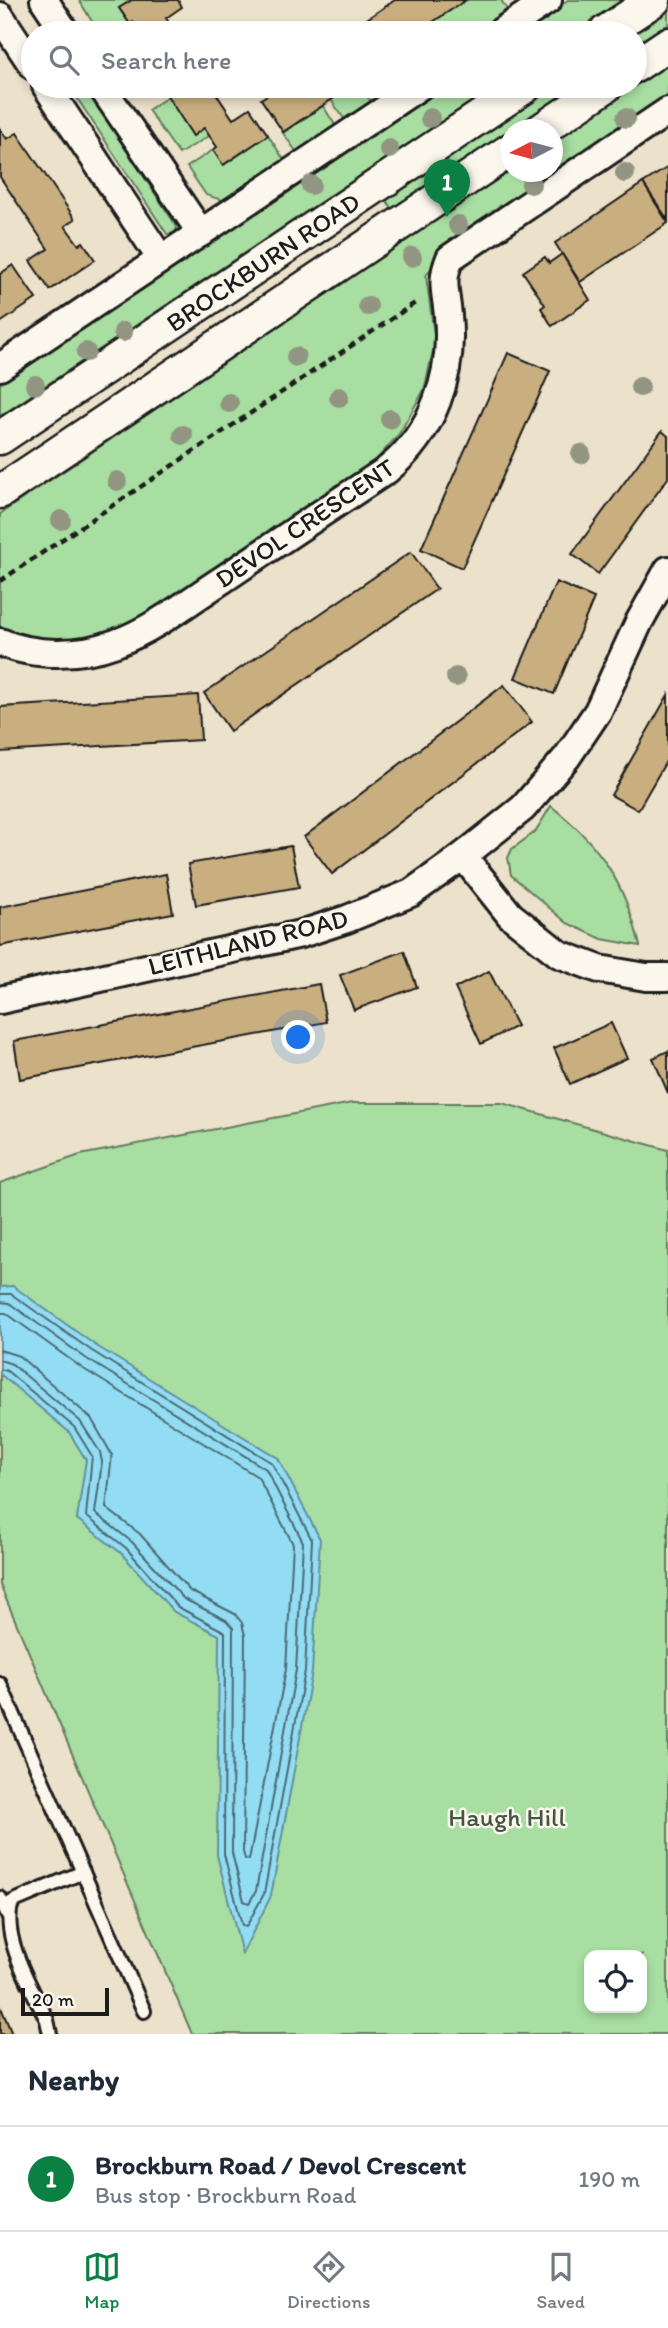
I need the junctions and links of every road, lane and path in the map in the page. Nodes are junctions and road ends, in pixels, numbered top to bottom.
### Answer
1 (19, 0) edge
2 (44, 0) edge
3 (548, 0) edge
4 (653, 0) edge
5 (0, 15) edge
6 (58, 21) edge
7 (517, 21) edge
8 (622, 21) edge
9 (668, 44) edge
10 (21, 47) edge
11 (647, 58) edge
12 (54, 98) edge
13 (110, 98) edge
14 (403, 98) edge
15 (508, 98) edge
16 (588, 98) edge
17 (668, 111) edge
18 (557, 119) edge
19 (500, 157) edge
20 (354, 201) junction
21 (201, 233) junction
22 (378, 238) junction
23 (161, 259) junction
24 (443, 288) junction
25 (0, 367) edge
26 (0, 438) edge
27 (0, 492) edge
28 (668, 570) edge
29 (0, 581) edge
30 (0, 642) edge
31 (463, 856) junction
32 (668, 977) edge
33 (0, 1000) edge
34 (0, 1684) edge
35 (83, 1872) junction
36 (0, 1898) edge
37 (8, 1915) junction
38 (144, 2011) dead end
39 (50, 2034) edge

1 - 5 street
2 - 6 street
3 - 7 street
4 - 8 street
5 - 10 street
9 - 11 street
12 - 23 street
13 - 21 street
14 - 21 street
15 - 20 street, BROCKBURN ROAD
16 - 18 street
17 - 24 street, DEVOL CRESCENT
19 - 22 street, BROCKBURN ROAD
20 - 22 street
20 - 26 street, BROCKBURN ROAD
21 - 23 street
22 - 27 street, BROCKBURN ROAD
23 - 25 street
24 - 29 path
24 - 30 street, DEVOL CRESCENT
28 - 31 street, LEITHLAND ROAD
31 - 32 street
31 - 33 street, LEITHLAND ROAD
34 - 35 lane
35 - 37 lane
35 - 38 lane
36 - 37 lane
37 - 39 lane

